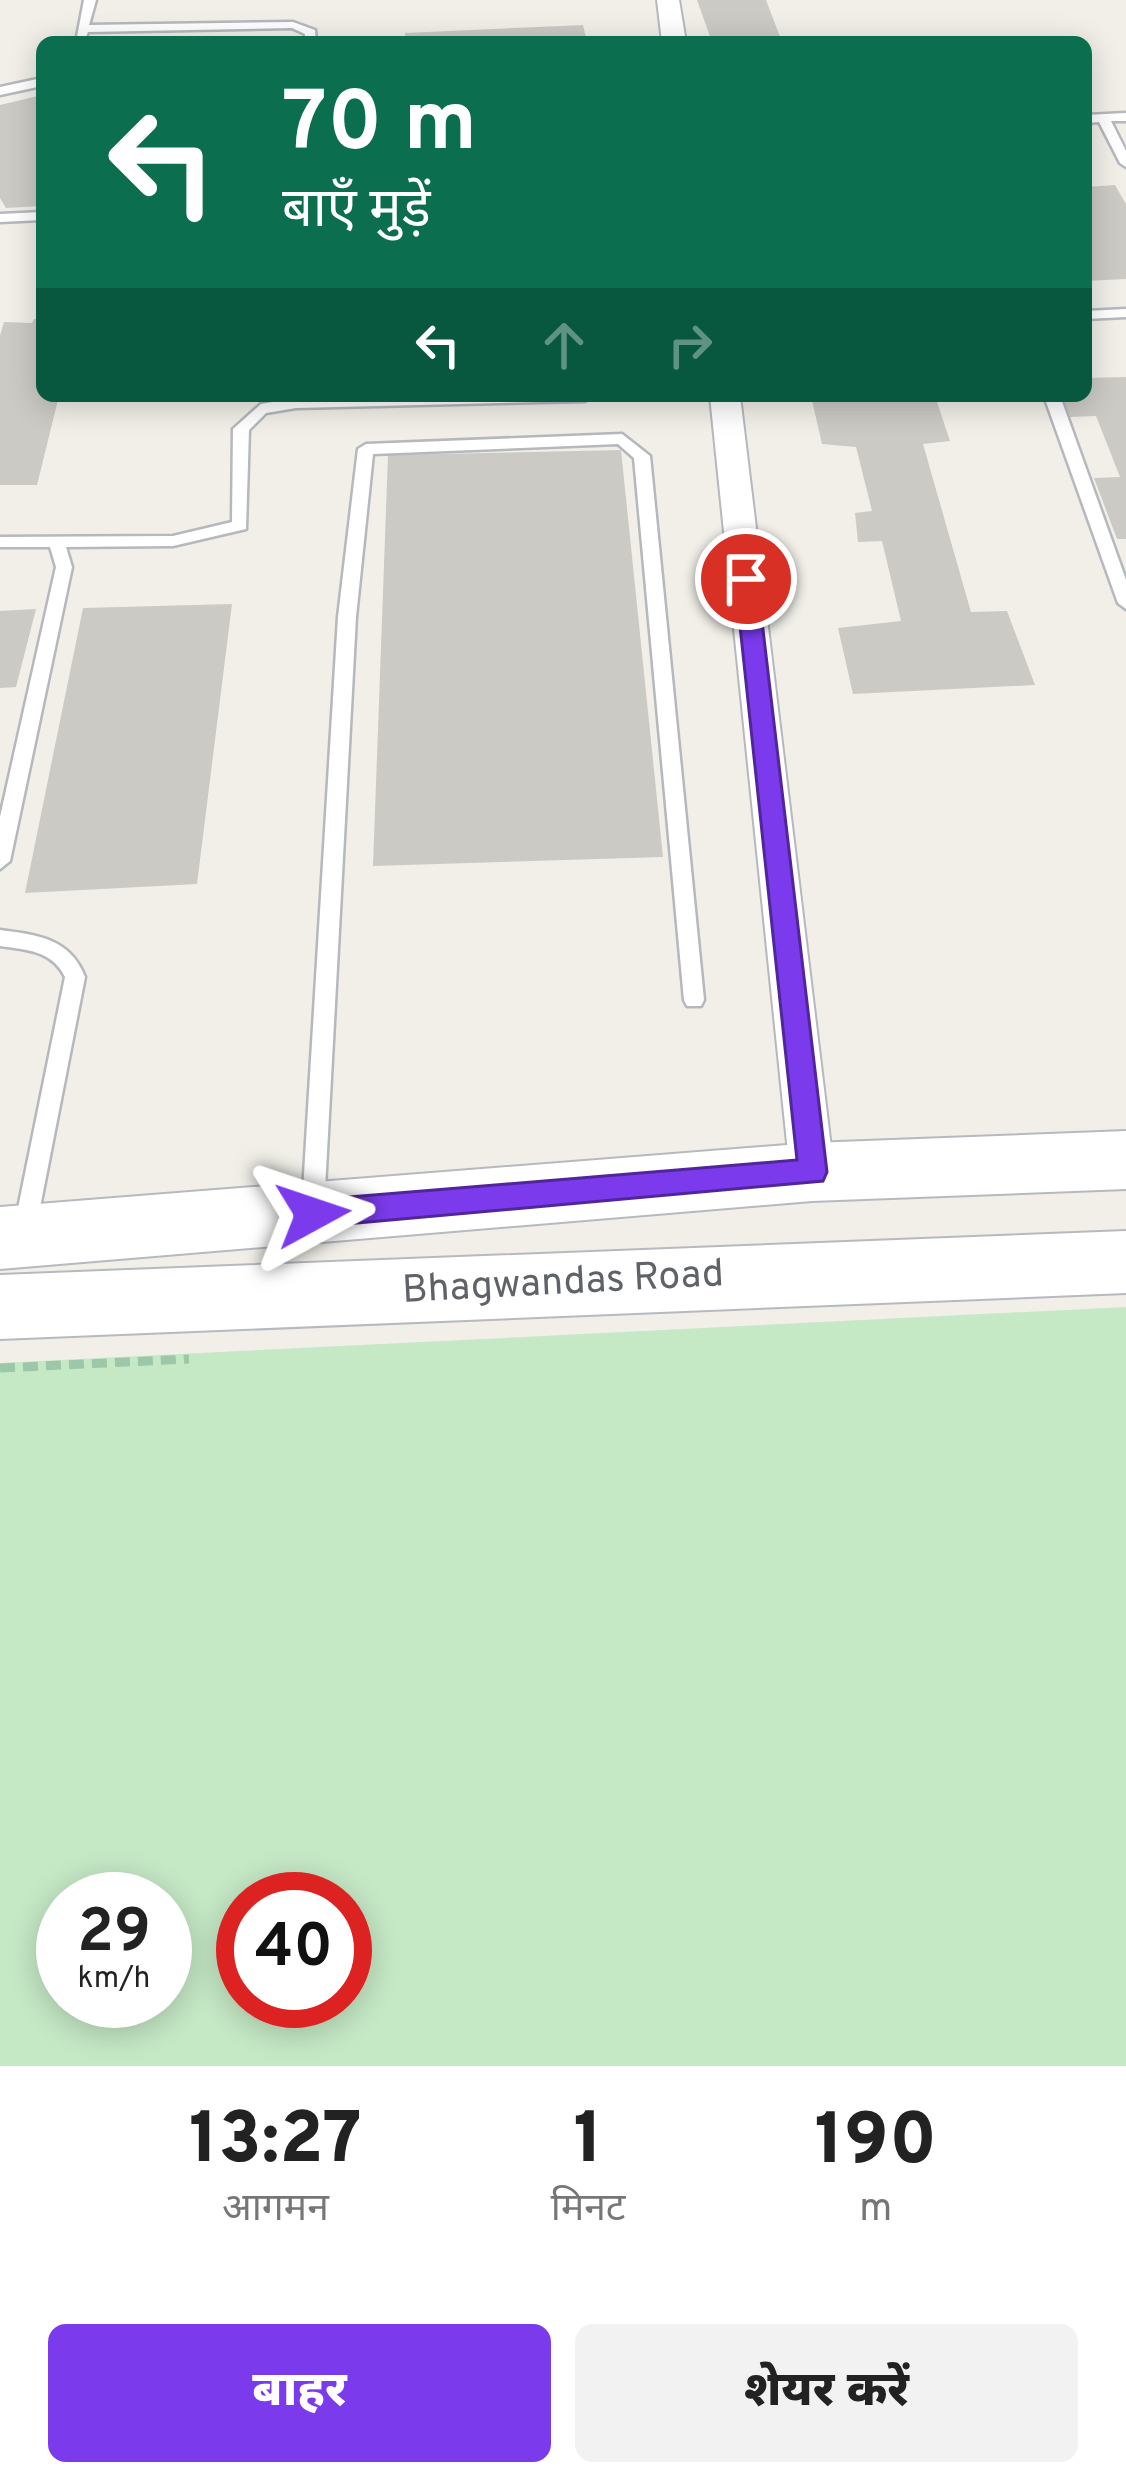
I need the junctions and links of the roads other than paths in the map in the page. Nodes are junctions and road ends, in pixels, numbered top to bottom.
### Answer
1 (90, 0) edge
2 (668, 0) edge
3 (82, 35) edge
4 (311, 36) edge
5 (673, 36) edge
6 (36, 83) edge
7 (0, 91) edge
8 (1126, 117) edge
9 (1103, 118) junction
10 (1092, 119) edge
11 (1126, 163) edge
12 (36, 217) edge
13 (0, 218) edge
14 (1126, 313) edge
15 (1092, 315) edge
16 (368, 402) edge
17 (726, 402) edge
18 (1054, 402) edge
19 (0, 542) edge
20 (56, 542) junction
21 (1126, 603) edge
22 (0, 861) edge
23 (0, 938) edge
24 (694, 1000) dead end
25 (1126, 1160) edge
26 (812, 1172) junction
27 (313, 1214) junction
28 (12, 1238) edge
29 (1126, 1262) edge
30 (0, 1307) edge

1 - 3 lane
2 - 5 street
3 - 4 lane
6 - 7 lane
8 - 9 lane
9 - 10 lane
9 - 11 lane
12 - 13 lane
14 - 15 lane
16 - 20 lane
17 - 26 street
18 - 21 lane
19 - 20 lane
20 - 22 lane
23 - 28 lane
24 - 27 lane
25 - 26 street
26 - 27 street
27 - 28 street
29 - 30 street, Bhagwandas Road

